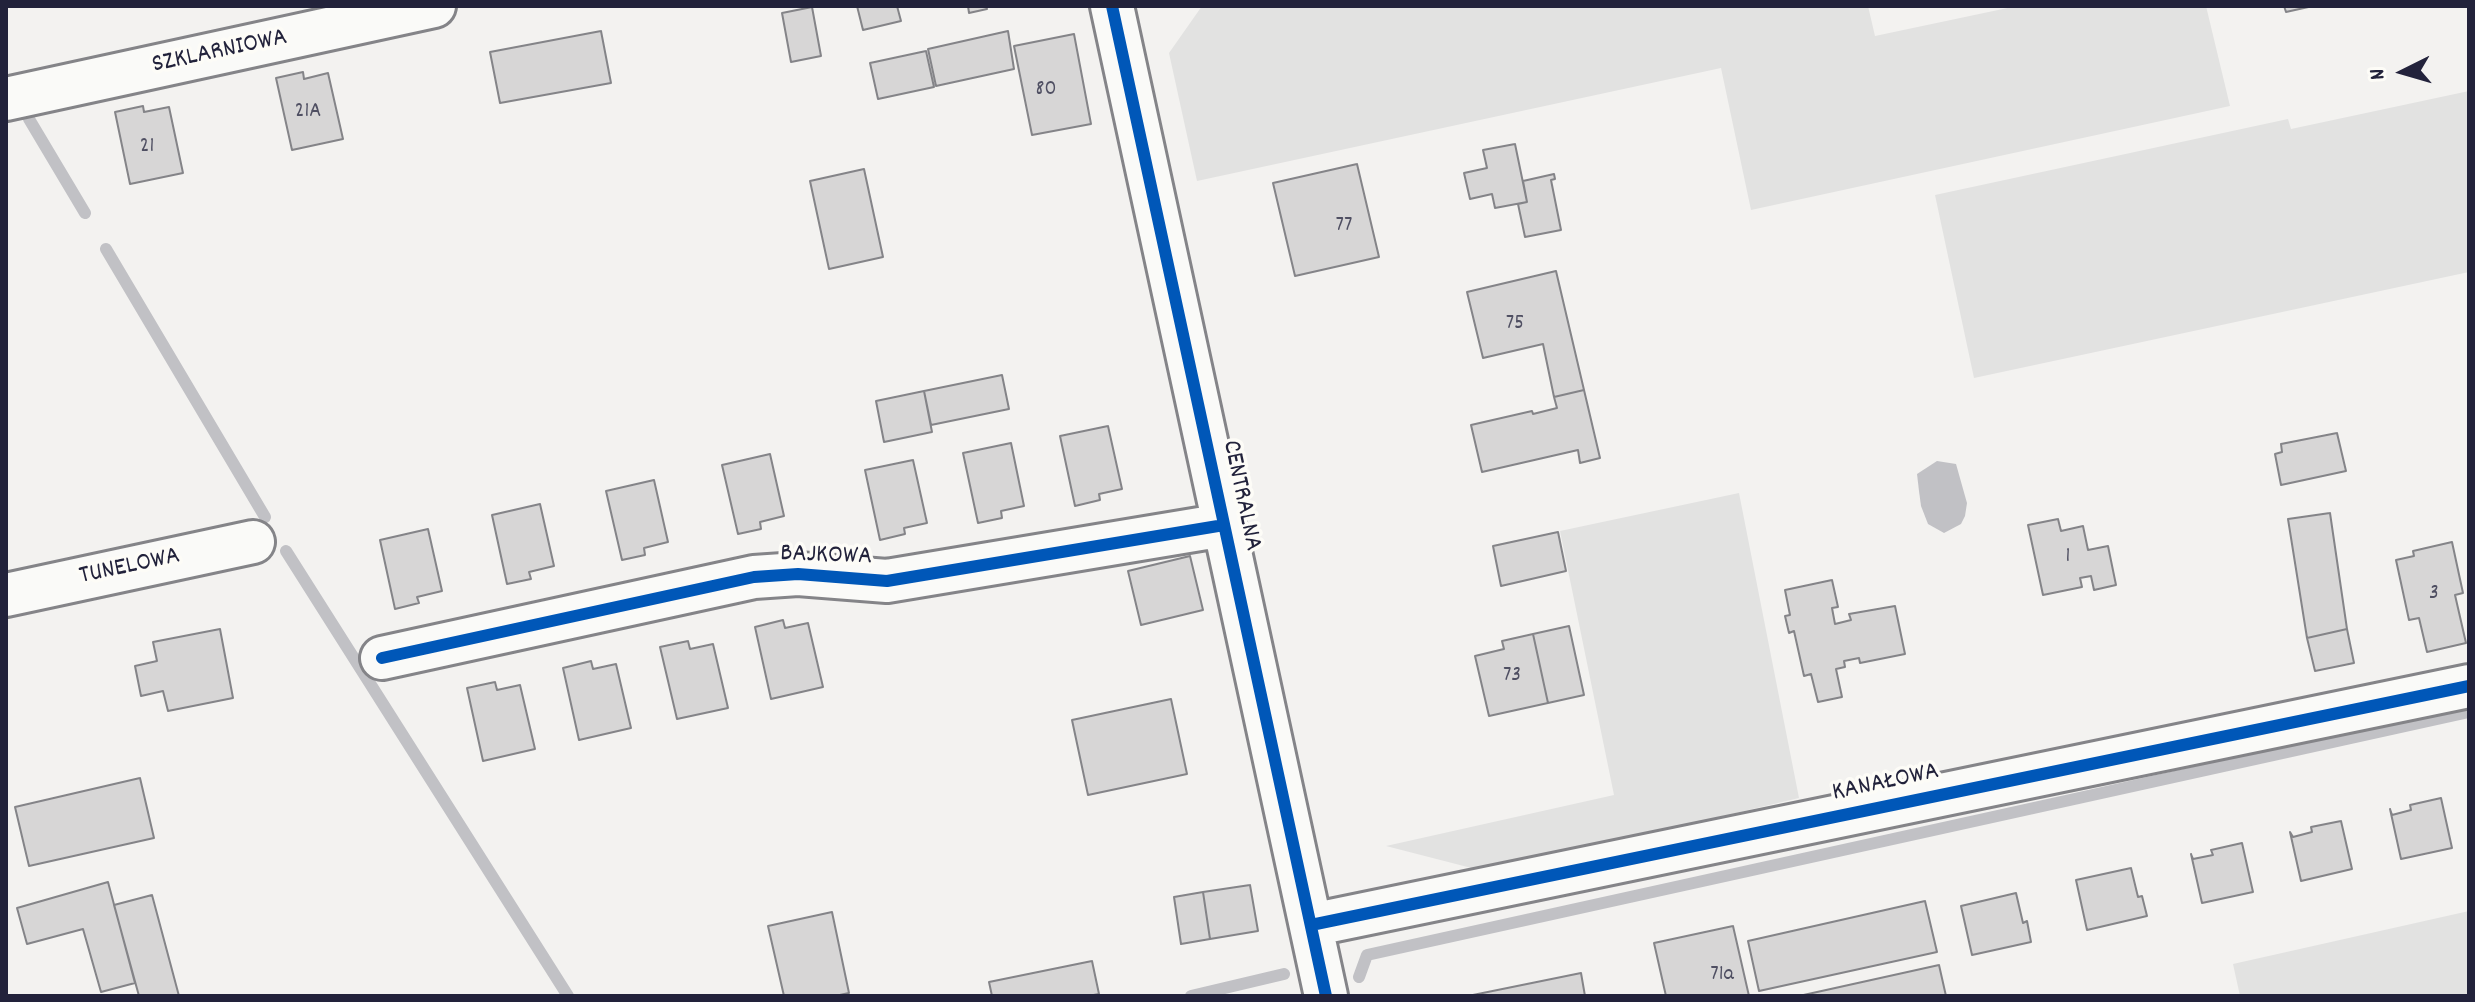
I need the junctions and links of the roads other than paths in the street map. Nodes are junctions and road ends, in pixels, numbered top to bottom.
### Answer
1 (434, 6) edge
2 (1120, 8) edge
3 (6, 99) edge
4 (1224, 525) junction
5 (253, 542) dead end
6 (6, 595) edge
7 (382, 658) dead end
8 (2469, 686) edge
9 (1311, 925) junction
10 (1326, 996) edge

1 - 3 street, SZKLARNIOWA
2 - 4 street, CENTRALNA
4 - 7 street, BAJKOWA
4 - 9 street, CENTRALNA
5 - 6 street, TUNELOWA
8 - 9 street, KANAŁOWA
9 - 10 street, CENTRALNA

